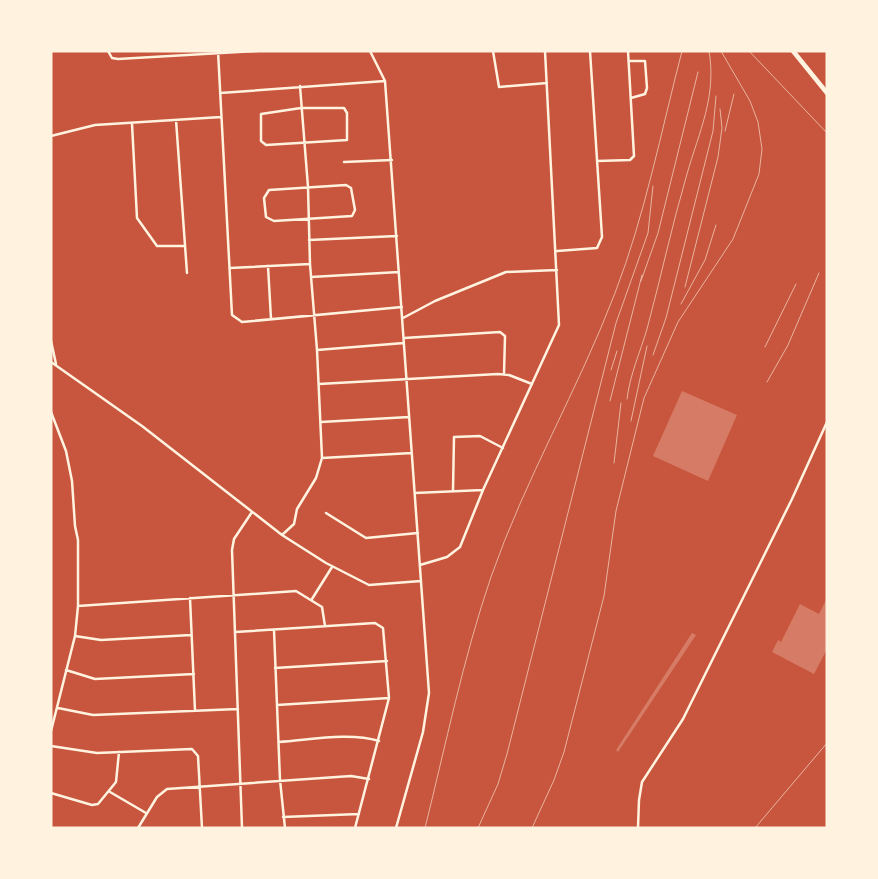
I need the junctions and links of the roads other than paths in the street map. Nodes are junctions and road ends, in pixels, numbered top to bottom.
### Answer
1 (108, 51) edge
2 (257, 51) edge
3 (370, 51) edge
4 (493, 51) edge
5 (545, 51) edge
6 (590, 51) edge
7 (628, 51) edge
8 (793, 51) edge
9 (218, 52) edge
10 (629, 60) junction
11 (385, 81) junction
12 (547, 83) junction
13 (300, 86) junction
14 (220, 93) junction
15 (827, 93) edge
16 (631, 98) junction
17 (301, 108) junction
18 (221, 116) junction
19 (176, 120) junction
20 (132, 123) junction
21 (51, 136) edge
22 (305, 143) junction
23 (392, 160) junction
24 (597, 161) junction
25 (344, 162) dead end
26 (308, 187) junction
27 (310, 219) junction
28 (397, 236) junction
29 (309, 240) junction
30 (183, 246) junction
31 (557, 251) junction
32 (310, 264) junction
33 (268, 266) junction
34 (230, 268) junction
35 (557, 270) junction
36 (399, 272) junction
37 (187, 273) dead end
38 (311, 277) junction
39 (402, 307) junction
40 (314, 314) junction
41 (403, 318) junction
42 (271, 319) junction
43 (404, 338) junction
44 (51, 341) edge
45 (404, 343) junction
46 (317, 350) junction
47 (51, 362) edge
48 (56, 365) junction
49 (504, 374) junction
50 (407, 380) junction
51 (319, 384) junction
52 (532, 384) junction
53 (51, 412) edge
54 (410, 417) junction
55 (320, 422) junction
56 (827, 422) edge
57 (503, 448) junction
58 (412, 453) junction
59 (322, 458) junction
60 (453, 490) junction
61 (483, 490) junction
62 (415, 493) junction
63 (252, 512) junction
64 (326, 513) dead end
65 (418, 533) junction
66 (282, 536) junction
67 (420, 565) junction
68 (332, 566) junction
69 (421, 581) junction
70 (233, 594) junction
71 (190, 598) junction
72 (312, 599) junction
73 (78, 606) junction
74 (325, 626) junction
75 (274, 629) junction
76 (235, 632) junction
77 (191, 635) junction
78 (75, 636) junction
79 (387, 661) junction
80 (275, 668) junction
81 (66, 670) junction
82 (194, 674) junction
83 (389, 698) junction
84 (277, 705) junction
85 (57, 708) junction
86 (238, 709) junction
87 (195, 710) junction
88 (51, 731) edge
89 (379, 741) junction
90 (278, 742) junction
91 (51, 746) edge
92 (119, 752) junction
93 (369, 778) junction
94 (280, 780) junction
95 (240, 783) junction
96 (199, 786) junction
97 (110, 792) junction
98 (51, 793) edge
99 (146, 813) junction
100 (359, 814) junction
101 (282, 818) junction
102 (138, 828) edge
103 (202, 828) edge
104 (242, 828) edge
105 (285, 828) edge
106 (354, 828) edge
107 (396, 828) edge
108 (638, 828) edge

1 - 9 street
2 - 9 street
3 - 11 street
4 - 12 street
5 - 12 street
6 - 24 street
7 - 10 street
8 - 15 highway
9 - 14 street
10 - 16 street
10 - 16 street
11 - 13 street
11 - 23 street
12 - 31 street
13 - 14 street
13 - 17 street
14 - 18 street
16 - 24 street
17 - 22 street
17 - 22 street
17 - 22 street
18 - 19 street
18 - 34 street
19 - 20 street
19 - 30 street
20 - 21 street
20 - 30 street
22 - 26 street
23 - 25 street
23 - 28 street
24 - 31 street
26 - 27 street
26 - 27 street
26 - 27 street
27 - 29 street
28 - 29 street
28 - 36 street
29 - 32 street
30 - 37 street
31 - 35 street
32 - 33 street
32 - 38 street
33 - 34 street
33 - 42 street
34 - 42 street
35 - 41 street
35 - 52 street
36 - 38 street
36 - 39 street
38 - 40 street
39 - 40 street
39 - 41 street
40 - 42 street
40 - 46 street
41 - 43 street
43 - 45 street
43 - 49 street
44 - 48 street
45 - 46 street
45 - 50 street
46 - 51 street
47 - 48 street
48 - 63 street
49 - 50 street
49 - 52 street
50 - 51 street
50 - 54 street
51 - 55 street
52 - 57 street
53 - 73 street
54 - 55 street
54 - 58 street
55 - 59 street
56 - 108 street
57 - 60 street
57 - 61 street
58 - 59 street
58 - 62 street
59 - 66 street
60 - 61 street
60 - 62 street
61 - 67 street
62 - 65 street
63 - 66 street
63 - 70 street
64 - 65 street
65 - 67 street
66 - 68 street
67 - 69 street
68 - 69 street
68 - 72 street
69 - 107 street
70 - 71 street
70 - 72 street
70 - 76 street
71 - 73 street
71 - 77 street
72 - 74 street
73 - 78 street
74 - 75 street
74 - 79 street
75 - 76 street
75 - 80 street
76 - 86 street
77 - 78 street
77 - 82 street
78 - 81 street
79 - 80 street
79 - 83 street
80 - 84 street
81 - 82 street
81 - 85 street
82 - 87 street
83 - 84 street
83 - 89 street
84 - 90 street
85 - 87 street
85 - 88 street
86 - 87 street
86 - 95 street
89 - 90 street
89 - 93 street
90 - 94 street
91 - 92 street
92 - 96 street
92 - 97 street
93 - 94 street
93 - 100 street
94 - 95 street
94 - 101 street
95 - 96 street
95 - 104 street
96 - 99 street
96 - 103 street
97 - 98 street
97 - 99 street
99 - 102 street
100 - 101 street
100 - 106 street
101 - 105 street

